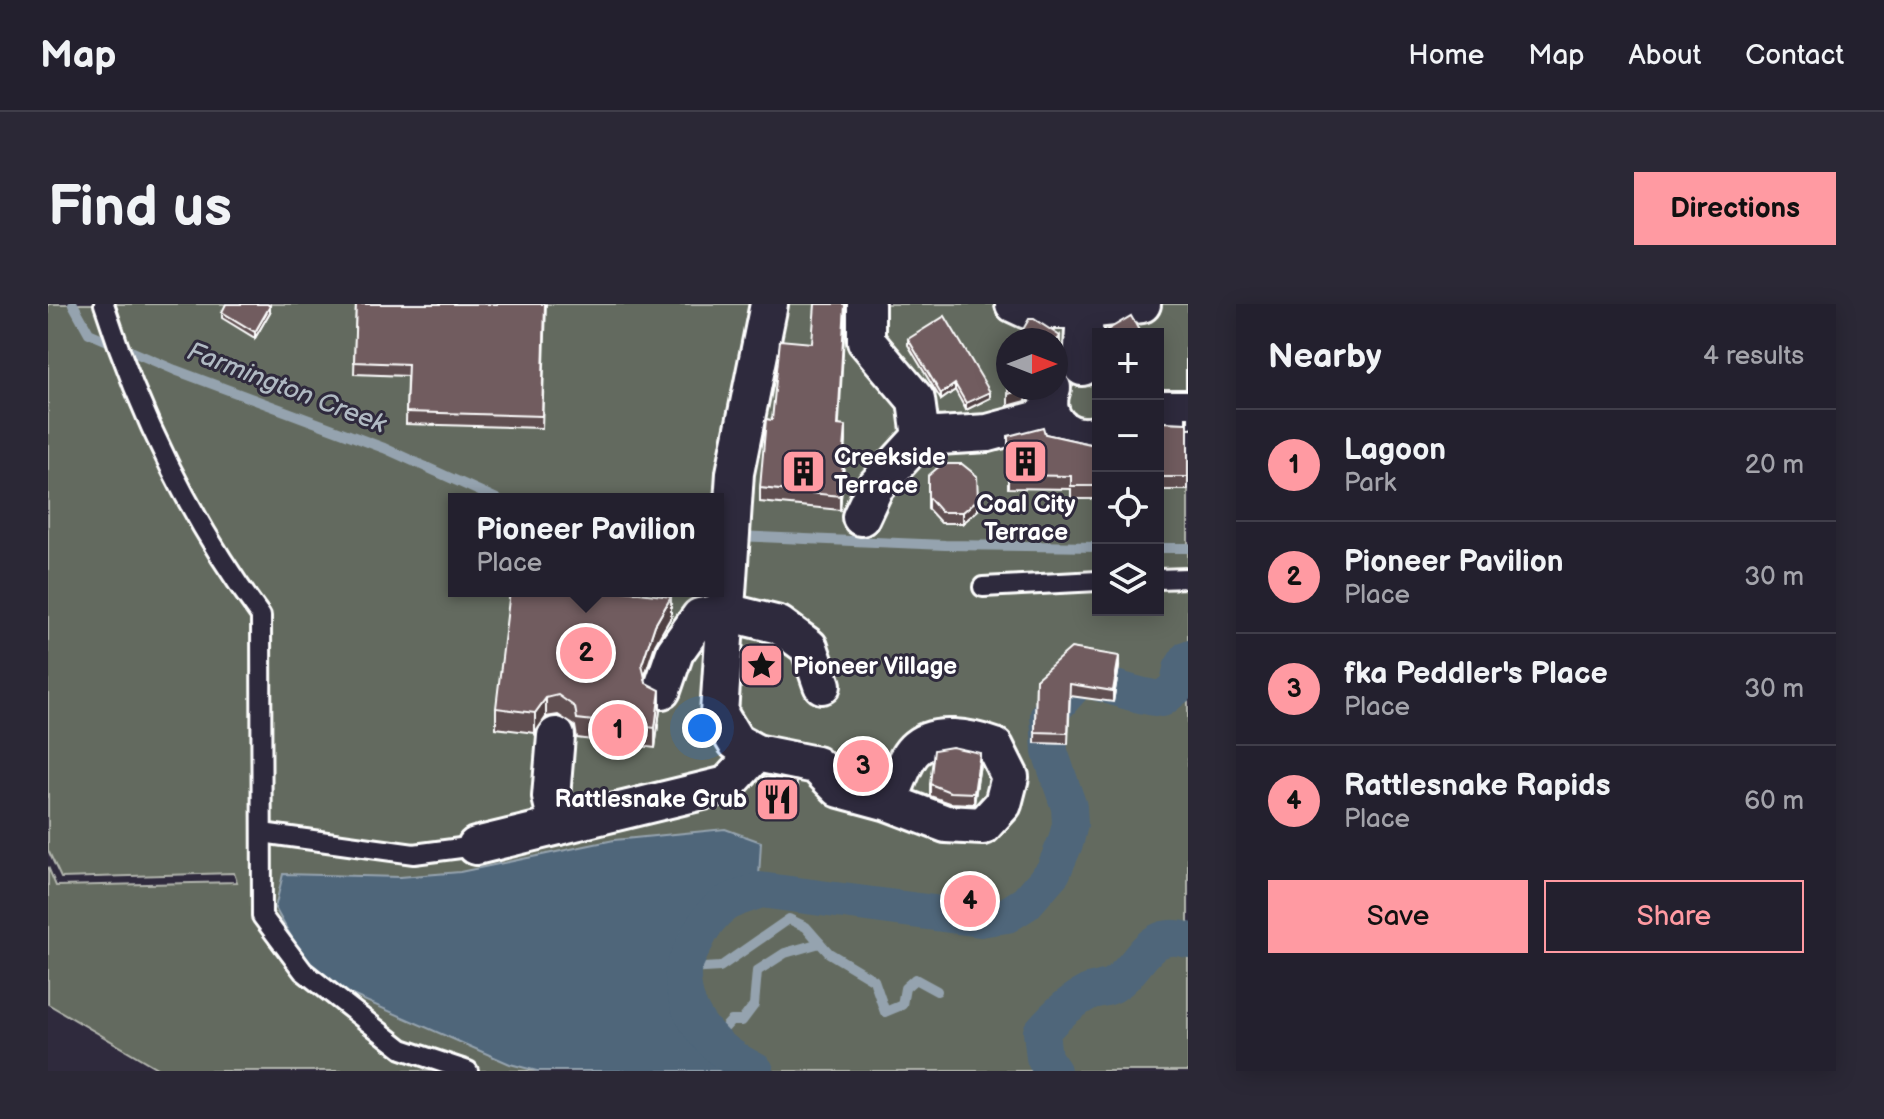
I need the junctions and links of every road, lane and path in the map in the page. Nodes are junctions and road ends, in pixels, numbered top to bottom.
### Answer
1 (769, 304) edge
2 (866, 304) edge
3 (1014, 304) edge
4 (1142, 304) edge
5 (1085, 310) junction
6 (106, 313) edge
7 (1079, 373) edge
8 (1051, 402) edge
9 (1164, 409) edge
10 (1188, 409) edge
11 (1092, 436) edge
12 (921, 437) junction
13 (861, 517) dead end
14 (1188, 578) edge
15 (1164, 579) edge
16 (1092, 581) edge
17 (983, 587) dead end
18 (726, 612) junction
19 (822, 685) dead end
20 (662, 690) edge
21 (556, 736) dead end
22 (756, 753) junction
23 (888, 802) dead end
24 (558, 826) junction
25 (262, 833) junction
26 (476, 846) joint
27 (468, 1071) edge

1 - 18 street
2 - 12 street
3 - 5 street
4 - 5 street
5 - 7 street
6 - 25 lane
8 - 11 street
8 - 12 street
9 - 10 street
12 - 13 street
14 - 15 lane
16 - 17 lane
18 - 19 street
18 - 20 street
18 - 22 street
21 - 24 street
22 - 23 street
22 - 24 street
24 - 26 street
25 - 26 lane
25 - 27 lane

